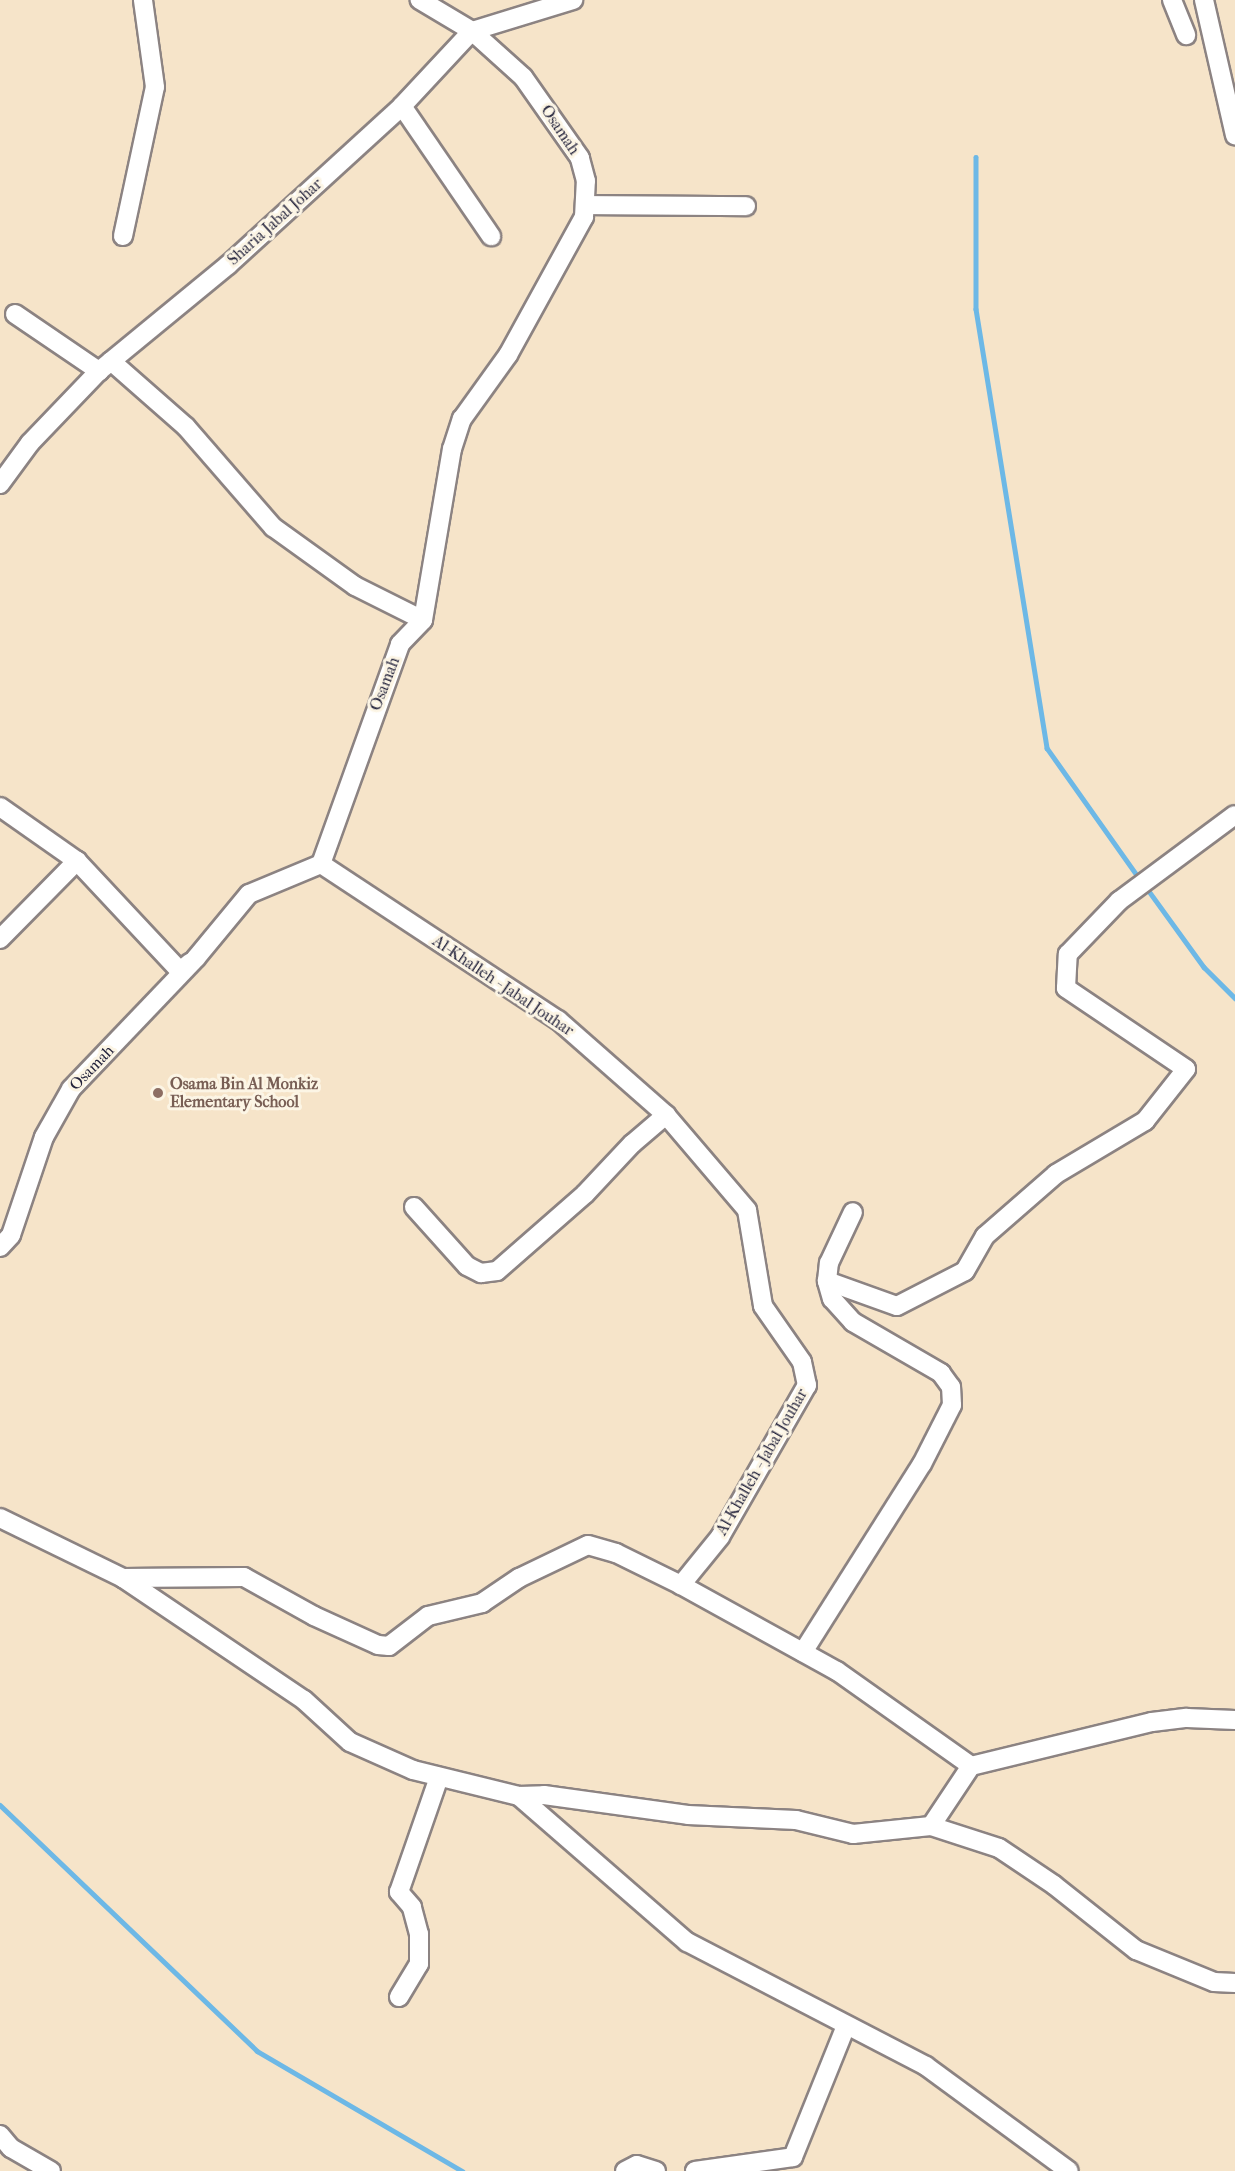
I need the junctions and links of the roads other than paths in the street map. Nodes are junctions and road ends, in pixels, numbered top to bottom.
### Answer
1 (142, 0) edge
2 (420, 0) edge
3 (573, 0) edge
4 (1172, 0) edge
5 (1204, 0) edge
6 (531, 5) edge
7 (472, 32) junction
8 (1186, 35) dead end
9 (402, 106) junction
10 (1235, 135) edge
11 (586, 205) junction
12 (746, 206) dead end
13 (123, 236) dead end
14 (491, 236) dead end
15 (15, 314) dead end
16 (105, 366) junction
17 (0, 484) edge
18 (423, 620) junction
19 (0, 807) edge
20 (1235, 814) edge
21 (77, 861) junction
22 (321, 864) junction
23 (0, 939) edge
24 (196, 958) junction
25 (666, 1115) junction
26 (414, 1207) dead end
27 (853, 1212) dead end
28 (0, 1247) edge
29 (827, 1281) junction
30 (0, 1518) edge
31 (123, 1578) junction
32 (681, 1585) junction
33 (803, 1652) junction
34 (1235, 1720) edge
35 (971, 1766) junction
36 (439, 1777) junction
37 (519, 1796) junction
38 (931, 1826) junction
39 (1235, 1983) edge
40 (399, 1997) dead end
41 (846, 2026) junction
42 (0, 2135) edge
43 (1044, 2163) edge
44 (51, 2171) edge
45 (625, 2171) edge
46 (656, 2171) edge
47 (695, 2171) edge
48 (1069, 2171) edge

1 - 13 street
2 - 7 street, Osamah
3 - 6 street, Sharia Jabal Johar
4 - 8 street
5 - 10 street
6 - 7 street, Sharia Jabal Johar
7 - 9 street, Sharia Jabal Johar
7 - 11 street, Osamah
9 - 14 street
9 - 16 street, Sharia Jabal Johar
11 - 12 street
11 - 18 street, Osamah
15 - 16 street
16 - 17 street, Sharia Jabal Johar
16 - 18 street
18 - 22 street, Osamah
19 - 21 street
20 - 29 street
21 - 23 street
21 - 24 street
22 - 24 street, Osamah
22 - 25 street, Al-Khalleh - Jabal Jouhar
24 - 28 street, Osamah
25 - 26 street
25 - 32 street, Al-Khalleh - Jabal Jouhar
27 - 29 street
29 - 33 street
30 - 31 street
31 - 32 street
31 - 36 street
32 - 33 street
33 - 35 street
34 - 35 street
35 - 38 street
36 - 37 street
36 - 40 street
37 - 38 street
37 - 41 street
38 - 39 street
41 - 43 street
41 - 47 street
42 - 44 street
43 - 48 street
45 - 46 street

